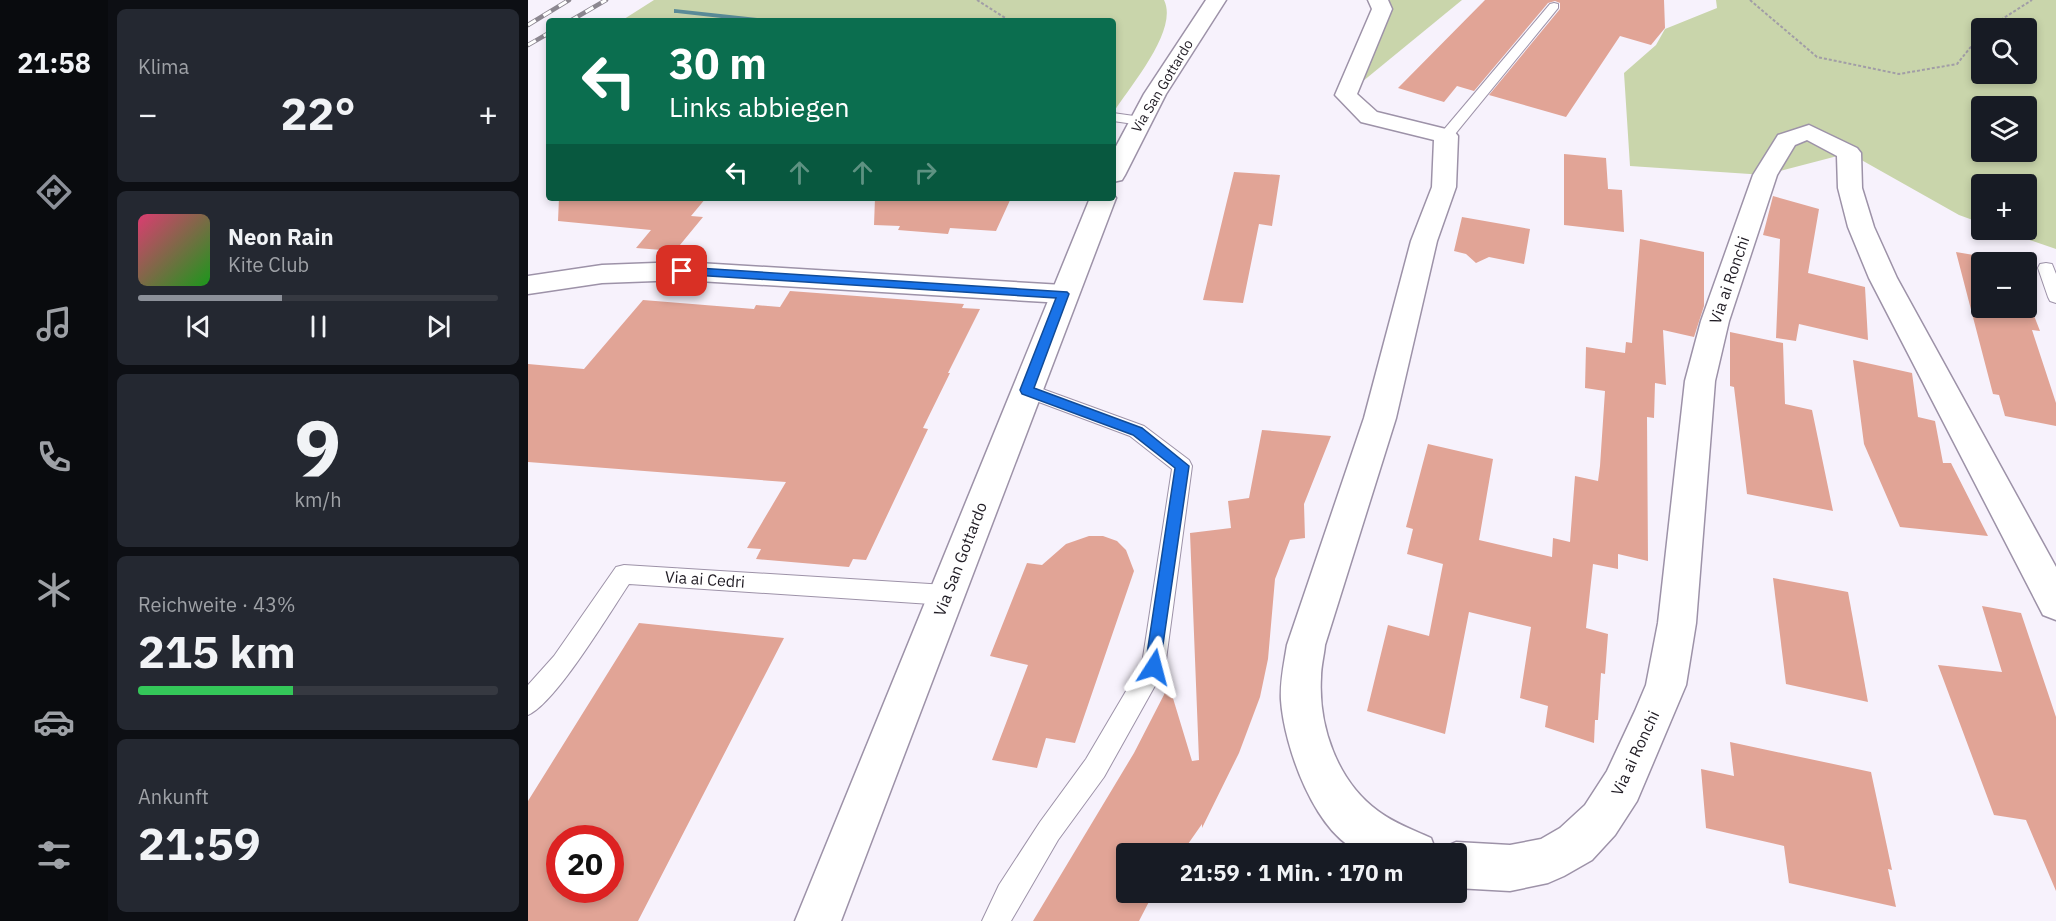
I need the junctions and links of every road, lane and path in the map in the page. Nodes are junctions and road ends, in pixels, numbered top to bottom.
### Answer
1 (977, 0) edge
2 (1216, 0) edge
3 (1378, 0) edge
4 (1750, 0) edge
5 (2032, 0) edge
6 (1554, 6) dead end
7 (1005, 18) edge
8 (2004, 18) edge
9 (1971, 47) edge
10 (1116, 117) edge
11 (1141, 121) junction
12 (1446, 136) junction
13 (1116, 169) edge
14 (1102, 201) edge
15 (2046, 268) dead end
16 (528, 285) edge
17 (1063, 294) junction
18 (2056, 297) edge
19 (1026, 390) junction
20 (2048, 565) edge
21 (946, 595) junction
22 (2056, 603) edge
23 (528, 703) edge
24 (1390, 843) edge
25 (1467, 866) edge
26 (819, 921) edge
27 (996, 921) edge

1 - 7 path
2 - 11 street, Via San Gottardo
3 - 12 street
4 - 9 path
5 - 8 path
6 - 12 lane
10 - 11 lane
11 - 13 street, Via San Gottardo
12 - 24 street
14 - 17 street, Via San Gottardo
15 - 18 lane
16 - 17 street
17 - 19 street, Via San Gottardo
19 - 21 street, Via San Gottardo
19 - 27 lane
20 - 22 street, Via ai Ronchi
20 - 25 street, Via ai Ronchi
21 - 23 lane, Via ai Cedri
21 - 26 street, Via San Gottardo

